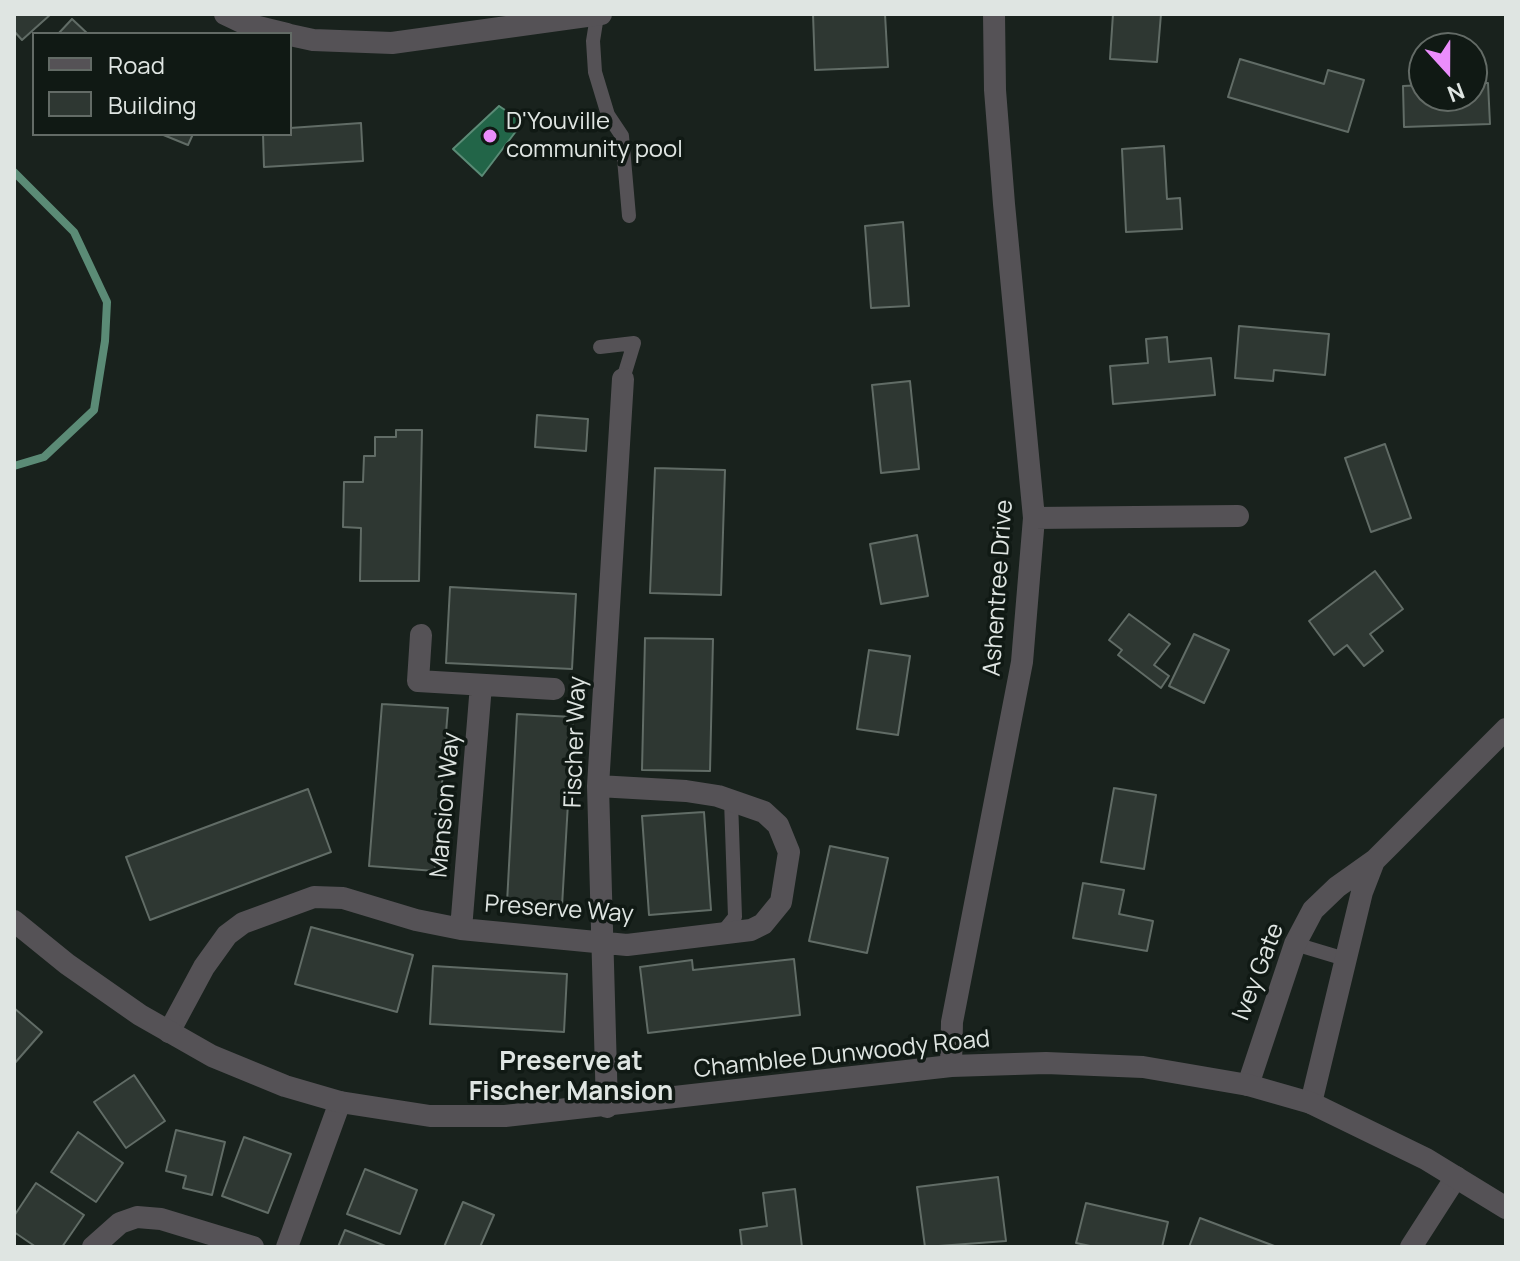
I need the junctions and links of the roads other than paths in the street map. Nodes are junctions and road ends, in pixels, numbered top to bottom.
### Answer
1 (225, 14) edge
2 (994, 14) edge
3 (599, 15) edge
4 (280, 32) edge
5 (292, 35) edge
6 (629, 216) dead end
7 (600, 347) dead end
8 (623, 379) joint
9 (1238, 516) dead end
10 (1034, 518) junction
11 (421, 635) dead end
12 (481, 685) junction
13 (554, 689) dead end
14 (1506, 729) edge
15 (598, 786) junction
16 (731, 800) junction
17 (1375, 860) junction
18 (14, 921) edge
19 (461, 929) junction
20 (722, 934) junction
21 (601, 943) junction
22 (1295, 944) junction
23 (1345, 959) junction
24 (169, 1032) junction
25 (951, 1066) junction
26 (1248, 1085) junction
27 (340, 1102) junction
28 (1311, 1103) junction
29 (607, 1107) junction
30 (1456, 1177) junction
31 (1506, 1208) edge
32 (93, 1247) edge
33 (253, 1247) edge
34 (287, 1247) edge
35 (1411, 1247) edge

1 - 4 street
2 - 10 street, Ashentree Drive
3 - 5 street
3 - 6 lane
7 - 8 lane
8 - 15 street, Fischer Way
9 - 10 street
10 - 25 street, Ashentree Drive
11 - 12 street
12 - 13 street
12 - 19 street, Mansion Way
14 - 17 street, Ivey Gate
15 - 16 street, Preserve Way
15 - 21 street, Fischer Way
16 - 20 lane
16 - 20 street, Preserve Way
17 - 22 street, Ivey Gate
17 - 23 street, Ivey Gate
18 - 24 street, Chamblee Dunwoody Road
19 - 21 street, Preserve Way
19 - 24 street, Preserve Way
20 - 21 street, Preserve Way
21 - 29 street, Fischer Way
22 - 23 lane
22 - 26 street, Ivey Gate
23 - 28 street, Ivey Gate
24 - 27 street, Chamblee Dunwoody Road
25 - 26 street, Chamblee Dunwoody Road
25 - 29 street, Chamblee Dunwoody Road
26 - 28 street, Chamblee Dunwoody Road
27 - 29 street, Chamblee Dunwoody Road
27 - 34 street
28 - 30 street, Chamblee Dunwoody Road
30 - 31 street, Chamblee Dunwoody Road
30 - 35 street
32 - 33 street

